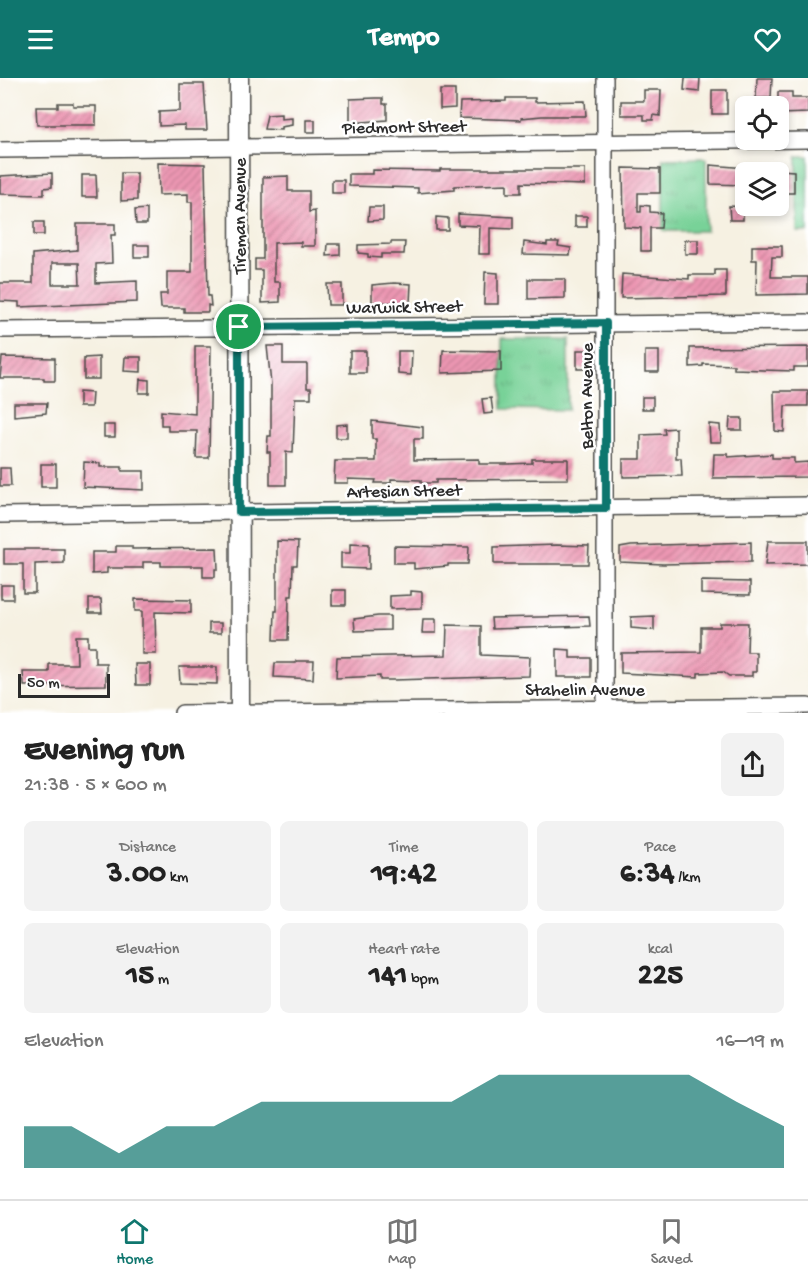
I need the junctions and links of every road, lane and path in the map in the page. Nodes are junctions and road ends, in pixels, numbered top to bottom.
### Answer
1 (238, 78) edge
2 (605, 78) edge
3 (808, 140) edge
4 (604, 143) junction
5 (238, 147) junction
6 (0, 150) edge
7 (808, 322) edge
8 (606, 323) junction
9 (239, 327) junction
10 (0, 330) edge
11 (808, 506) edge
12 (606, 508) junction
13 (239, 512) junction
14 (0, 515) edge
15 (808, 706) edge
16 (605, 711) edge
17 (182, 713) edge
18 (240, 713) edge

1 - 5 street, Tireman Avenue
2 - 4 street, Belton Avenue
3 - 4 street, Piedmont Street
4 - 5 street, Piedmont Street
4 - 8 street, Belton Avenue
5 - 6 street, Piedmont Street
5 - 9 street, Tireman Avenue
7 - 8 street, Warwick Street
8 - 9 street, Warwick Street
8 - 12 street, Belton Avenue
9 - 10 street, Warwick Street
9 - 13 street, Tireman Avenue
11 - 12 street, Artesian Street
12 - 13 street, Artesian Street
12 - 16 street, Belton Avenue
13 - 14 street, Artesian Street
13 - 18 street, Tireman Avenue
15 - 16 street, Stahelin Avenue
16 - 18 street, Stahelin Avenue
17 - 18 street, Stahelin Avenue

